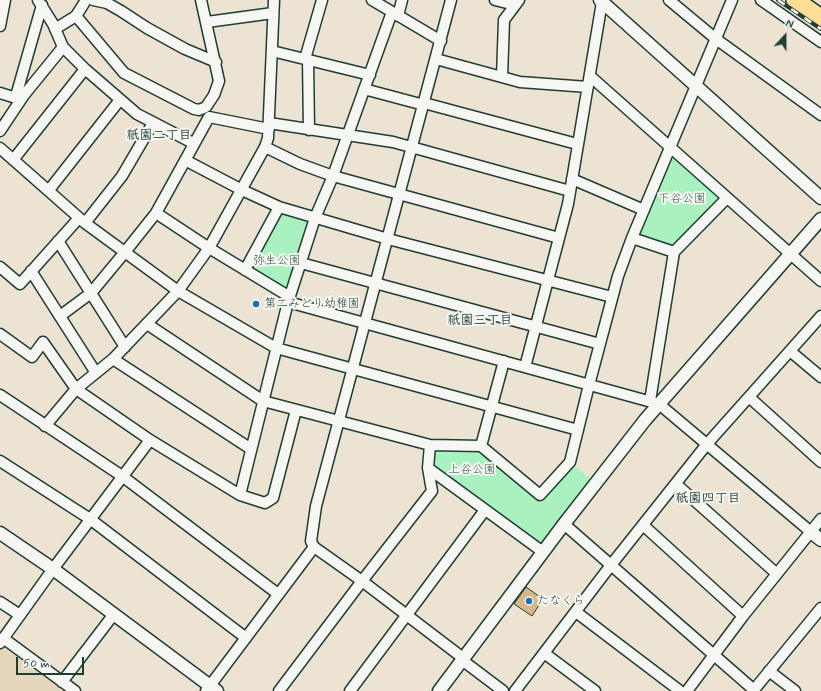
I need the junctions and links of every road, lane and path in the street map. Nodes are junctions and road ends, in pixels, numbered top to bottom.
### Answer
1 (5, 0) edge
2 (86, 0) edge
3 (93, 0) edge
4 (201, 0) edge
5 (274, 0) edge
6 (322, 0) edge
7 (372, 0) edge
8 (402, 0) edge
9 (452, 0) edge
10 (495, 0) edge
11 (669, 0) edge
12 (732, 0) edge
13 (761, 0) edge
14 (795, 0) edge
15 (40, 2) edge
16 (604, 2) edge
17 (517, 3) edge
18 (273, 13) junction
19 (395, 14) junction
20 (76, 16) junction
21 (821, 18) edge
22 (1, 20) edge
23 (207, 22) junction
24 (55, 29) junction
25 (716, 39) junction
26 (441, 41) junction
27 (821, 42) edge
28 (63, 47) junction
29 (272, 50) junction
30 (306, 59) junction
31 (436, 59) junction
32 (216, 62) junction
33 (85, 69) junction
34 (370, 75) junction
35 (590, 76) junction
36 (502, 77) junction
37 (696, 86) junction
38 (588, 87) junction
39 (364, 89) junction
40 (0, 92) edge
41 (20, 96) junction
42 (120, 101) junction
43 (424, 104) junction
44 (821, 115) edge
45 (153, 123) junction
46 (269, 126) junction
47 (309, 130) junction
48 (0, 131) edge
49 (348, 134) junction
50 (193, 144) junction
51 (577, 144) junction
52 (265, 147) junction
53 (0, 148) edge
54 (412, 148) junction
55 (670, 148) junction
56 (13, 160) junction
57 (185, 160) junction
58 (333, 176) junction
59 (572, 179) junction
60 (49, 190) junction
61 (242, 190) junction
62 (570, 191) junction
63 (400, 194) junction
64 (727, 198) junction
65 (821, 198) edge
66 (279, 207) junction
67 (644, 210) junction
68 (156, 213) junction
69 (315, 218) junction
70 (821, 219) edge
71 (82, 220) junction
72 (559, 238) junction
73 (632, 238) junction
74 (388, 239) junction
75 (58, 241) junction
76 (209, 248) junction
77 (125, 252) junction
78 (674, 252) junction
79 (790, 254) junction
80 (301, 263) junction
81 (0, 266) edge
82 (246, 270) junction
83 (31, 271) junction
84 (548, 280) junction
85 (821, 282) edge
86 (376, 284) junction
87 (178, 291) junction
88 (90, 293) junction
89 (612, 297) junction
90 (289, 300) junction
91 (60, 316) junction
92 (821, 316) edge
93 (147, 324) junction
94 (366, 324) junction
95 (536, 327) junction
96 (0, 334) edge
97 (600, 344) junction
98 (125, 347) junction
99 (276, 348) junction
100 (790, 351) junction
101 (114, 359) junction
102 (504, 361) junction
103 (525, 367) junction
104 (354, 369) junction
105 (96, 373) junction
106 (821, 377) edge
107 (589, 384) junction
108 (76, 389) junction
109 (0, 396) edge
110 (749, 397) junction
111 (263, 401) junction
112 (654, 402) junction
113 (492, 406) junction
114 (296, 410) junction
115 (339, 422) junction
116 (45, 426) junction
117 (578, 430) junction
118 (150, 440) junction
119 (707, 444) junction
120 (430, 445) junction
121 (481, 446) junction
122 (251, 449) junction
123 (0, 461) edge
124 (821, 462) edge
125 (428, 468) junction
126 (122, 476) junction
127 (442, 479) junction
128 (676, 484) junction
129 (432, 491) junction
130 (240, 495) junction
131 (485, 510) junction
132 (90, 519) junction
133 (821, 519) edge
134 (564, 524) junction
135 (643, 525) junction
136 (811, 532) junction
137 (0, 533) edge
138 (821, 540) edge
139 (314, 547) junction
140 (543, 552) junction
141 (611, 565) junction
142 (53, 569) junction
143 (777, 574) junction
144 (362, 582) junction
145 (278, 594) junction
146 (0, 602) edge
147 (821, 608) edge
148 (576, 612) junction
149 (114, 614) junction
150 (20, 615) junction
151 (407, 615) junction
152 (743, 616) junction
153 (813, 618) junction
154 (821, 625) edge
155 (246, 638) junction
156 (2, 640) edge
157 (544, 652) junction
158 (714, 655) junction
159 (463, 659) junction
160 (770, 671) junction
161 (62, 682) junction
162 (211, 689) edge
163 (75, 691) edge
164 (280, 691) edge
165 (350, 691) edge
166 (439, 691) edge
167 (503, 691) edge
168 (515, 691) edge
169 (595, 691) edge
170 (680, 691) edge
171 (687, 691) edge
172 (754, 691) edge
173 (795, 691) edge

1 - 22 street
2 - 20 street
3 - 32 street
4 - 23 street
5 - 18 street
6 - 30 street
7 - 19 street
8 - 19 street
9 - 26 street
10 - 17 street
11 - 25 street
12 - 25 street
13 - 27 street
14 - 21 highway
15 - 24 street
15 - 41 street
16 - 35 street
16 - 37 street
17 - 36 street
18 - 23 street
18 - 29 street
19 - 26 street
19 - 34 street
20 - 24 street
20 - 32 street
23 - 32 street
24 - 28 street
25 - 37 street
25 - 44 street
26 - 31 street
28 - 33 street
28 - 41 street
29 - 30 street
29 - 46 street
30 - 34 street
30 - 47 street
31 - 36 street
31 - 43 street
33 - 42 street
33 - 56 street
34 - 39 street
35 - 38 street
35 - 55 street
36 - 38 street
37 - 55 street
37 - 65 street
38 - 51 street
39 - 43 street
39 - 49 street
40 - 41 street
41 - 48 street
42 - 45 street
42 - 60 street
43 - 51 street
43 - 54 street
45 - 50 street
45 - 71 street
46 - 47 street
46 - 50 street
46 - 52 street
47 - 49 street
49 - 54 street
49 - 58 street
50 - 57 street
51 - 59 street
52 - 58 street
52 - 61 street
53 - 56 street
54 - 62 street
54 - 63 street
55 - 64 street
55 - 67 street
56 - 60 street
57 - 61 street
57 - 68 street
58 - 63 street
58 - 69 street
59 - 62 street
59 - 67 street
60 - 71 street
61 - 66 street
61 - 76 street
62 - 72 street
63 - 72 street
63 - 74 street
64 - 78 street
64 - 79 street
66 - 69 street
66 - 82 street
67 - 73 street
68 - 76 street
68 - 77 street
69 - 74 street
69 - 80 street
70 - 79 street
71 - 75 street
71 - 77 street
72 - 84 street
73 - 78 street
73 - 89 street
74 - 84 street
74 - 86 street
75 - 83 street
75 - 88 street
76 - 82 street
76 - 87 street
77 - 87 street
77 - 88 street
78 - 112 street
79 - 85 street
79 - 112 street
80 - 86 street
80 - 90 street
81 - 83 street
82 - 90 street
83 - 91 street
84 - 89 street
84 - 95 street
86 - 94 street
86 - 95 street
87 - 93 street
87 - 99 street
88 - 91 street
88 - 98 street
89 - 97 street
90 - 94 street
90 - 99 street
91 - 105 street
92 - 100 street
93 - 98 street
93 - 111 street
94 - 102 street
94 - 104 street
95 - 97 street
95 - 103 street
96 - 108 street
97 - 107 street
98 - 101 street
99 - 104 street
99 - 111 street
100 - 106 street
100 - 110 street
101 - 105 street
101 - 122 street
102 - 103 street
102 - 113 street
103 - 107 street
104 - 113 street
104 - 115 street
105 - 108 street
107 - 112 street
107 - 117 street
108 - 116 street
108 - 118 street
109 - 116 street
110 - 119 street
110 - 124 street
111 - 114 street
111 - 122 street
112 - 119 street
112 - 134 street
113 - 117 street
113 - 121 street
114 - 115 street
114 - 130 street
115 - 120 street
115 - 139 street
116 - 126 street
117 - 121 street
118 - 126 street
118 - 130 street
119 - 128 street
119 - 136 street
120 - 121 street
120 - 125 street
122 - 130 street
123 - 132 street
125 - 127 street
125 - 129 street
126 - 132 street
126 - 145 street
127 - 129 street
127 - 131 street
128 - 135 street
128 - 143 street
129 - 144 street
131 - 140 street
131 - 151 street
132 - 142 street
132 - 155 street
133 - 136 street
134 - 140 street
134 - 141 street
135 - 141 street
135 - 152 street
136 - 138 street
136 - 143 street
137 - 142 street
139 - 144 street
139 - 145 street
140 - 159 street
141 - 148 street
141 - 158 street
142 - 149 street
142 - 150 street
143 - 152 street
144 - 151 street
144 - 164 street
145 - 155 street
146 - 150 street
147 - 153 street
148 - 157 street
148 - 170 street
149 - 161 street
149 - 162 street
150 - 156 street
151 - 159 street
151 - 165 street
152 - 158 street
153 - 154 street
153 - 160 street
155 - 162 street
156 - 161 street
157 - 168 street
157 - 169 street
158 - 171 street
158 - 172 street
159 - 166 street
159 - 167 street
160 - 172 street
160 - 173 street
161 - 163 street

